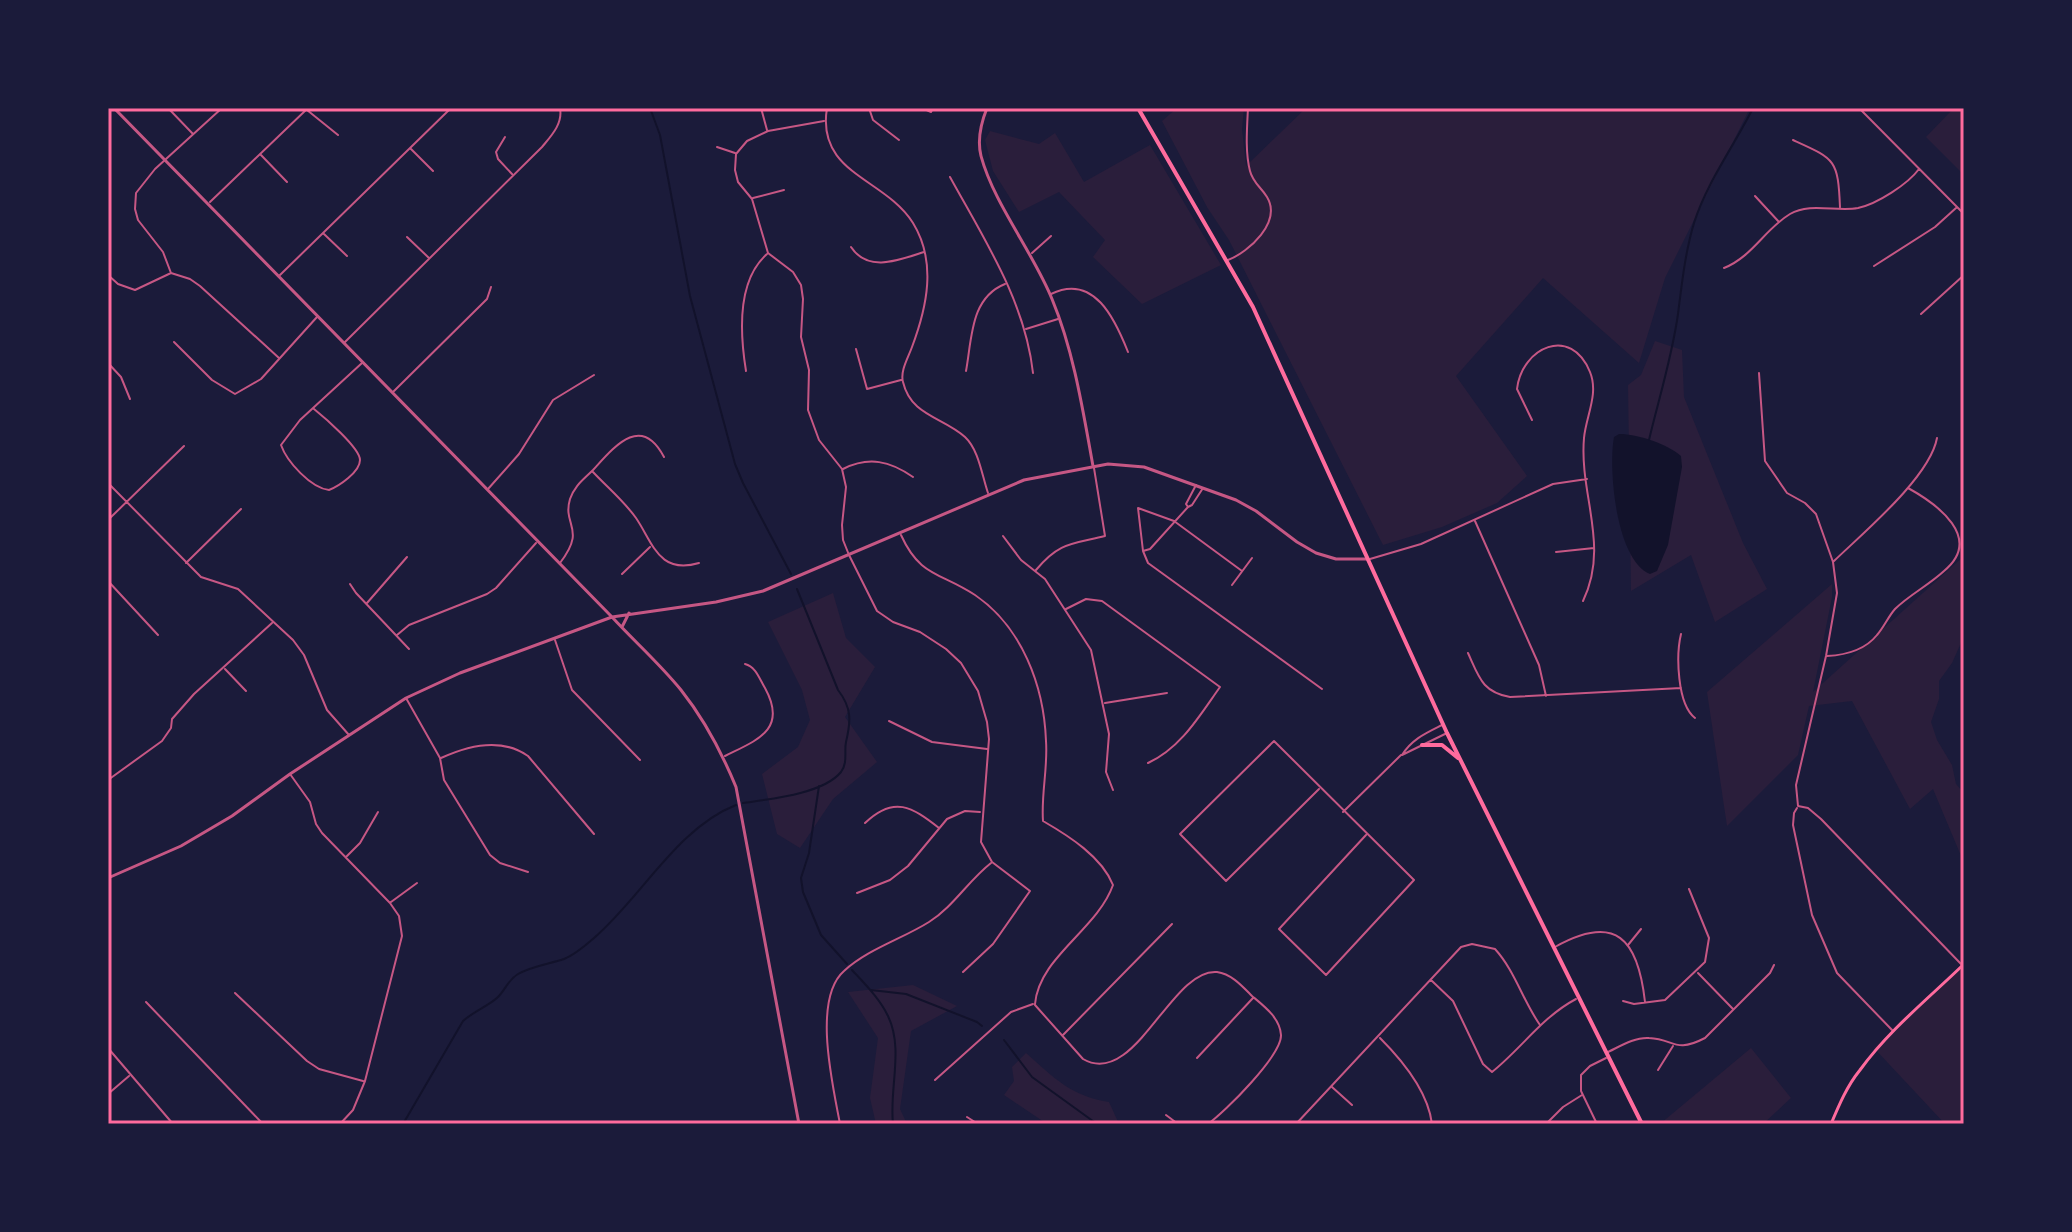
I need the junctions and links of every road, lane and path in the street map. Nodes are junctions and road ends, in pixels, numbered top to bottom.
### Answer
1 (114, 108) edge
2 (168, 108) edge
3 (222, 108) edge
4 (451, 108) edge
5 (560, 108) edge
6 (761, 108) edge
7 (827, 108) edge
8 (869, 108) edge
9 (922, 108) edge
10 (933, 108) edge
11 (987, 108) edge
12 (1138, 108) edge
13 (1248, 108) edge
14 (1859, 108) edge
15 (307, 109) edge
16 (824, 121) junction
17 (768, 131) junction
18 (194, 135) junction
19 (338, 135) dead end
20 (505, 137) dead end
21 (899, 140) dead end
22 (1793, 140) dead end
23 (717, 147) dead end
24 (410, 148) junction
25 (736, 154) junction
26 (260, 155) junction
27 (166, 159) junction
28 (1919, 169) junction
29 (433, 171) dead end
30 (513, 175) junction
31 (950, 177) dead end
32 (287, 182) dead end
33 (784, 190) dead end
34 (1755, 196) dead end
35 (752, 199) junction
36 (209, 203) junction
37 (1957, 207) junction
38 (1840, 208) junction
39 (1964, 214) edge
40 (1780, 223) junction
41 (324, 233) junction
42 (1051, 236) dead end
43 (407, 237) dead end
44 (851, 247) dead end
45 (925, 252) junction
46 (768, 253) junction
47 (1031, 254) junction
48 (347, 256) dead end
49 (430, 259) junction
50 (1227, 261) junction
51 (1874, 266) dead end
52 (1724, 268) dead end
53 (171, 273) junction
54 (108, 275) edge
55 (1964, 275) edge
56 (279, 276) junction
57 (1006, 283) junction
58 (491, 287) dead end
59 (1050, 294) junction
60 (1921, 314) dead end
61 (318, 316) junction
62 (1059, 318) junction
63 (1024, 330) junction
64 (174, 342) dead end
65 (344, 343) junction
66 (856, 349) dead end
67 (1128, 352) dead end
68 (279, 358) junction
69 (363, 362) junction
70 (108, 363) edge
71 (746, 371) dead end
72 (966, 371) dead end
73 (1033, 373) dead end
74 (1759, 373) dead end
75 (594, 375) dead end
76 (902, 379) junction
77 (392, 392) junction
78 (130, 399) dead end
79 (314, 409) junction
80 (1532, 420) dead end
81 (1937, 438) dead end
82 (184, 446) dead end
83 (664, 457) dead end
84 (1093, 466) junction
85 (842, 469) junction
86 (592, 471) junction
87 (913, 477) dead end
88 (1587, 479) junction
89 (108, 483) edge
90 (1196, 484) junction
91 (1203, 487) junction
92 (1908, 488) junction
93 (487, 489) junction
94 (989, 495) junction
95 (126, 502) junction
96 (1188, 507) junction
97 (241, 509) dead end
98 (108, 520) edge
99 (1474, 520) junction
100 (1174, 521) junction
101 (900, 534) junction
102 (1003, 536) dead end
103 (537, 542) junction
104 (651, 546) junction
105 (1595, 547) junction
106 (1143, 551) junction
107 (1556, 552) dead end
108 (849, 555) junction
109 (407, 557) dead end
110 (1252, 558) dead end
111 (1369, 559) junction
112 (1833, 562) junction
113 (699, 563) dead end
114 (186, 564) junction
115 (559, 564) junction
116 (1036, 570) junction
117 (1242, 571) junction
118 (622, 574) dead end
119 (108, 581) edge
120 (350, 584) dead end
121 (1232, 585) dead end
122 (1583, 601) dead end
123 (366, 604) junction
124 (1066, 609) junction
125 (629, 613) junction
126 (612, 617) junction
127 (273, 622) junction
128 (622, 628) junction
129 (1681, 634) dead end
130 (158, 635) dead end
131 (397, 635) junction
132 (554, 638) junction
133 (409, 649) dead end
134 (1468, 653) dead end
135 (1826, 656) junction
136 (745, 664) dead end
137 (224, 668) junction
138 (1681, 688) junction
139 (1322, 689) dead end
140 (246, 691) dead end
141 (1167, 693) dead end
142 (1546, 696) junction
143 (406, 698) junction
144 (1102, 703) junction
145 (1695, 718) dead end
146 (889, 721) dead end
147 (1443, 725) junction
148 (1447, 733) junction
149 (349, 735) junction
150 (1422, 745) junction
151 (988, 749) junction
152 (1402, 755) junction
153 (724, 757) junction
154 (440, 758) junction
155 (640, 760) dead end
156 (1460, 760) junction
157 (1148, 763) dead end
158 (290, 774) junction
159 (108, 780) edge
160 (1319, 789) junction
161 (1113, 790) dead end
162 (1798, 806) junction
163 (378, 812) dead end
164 (981, 812) junction
165 (1343, 812) junction
166 (865, 823) dead end
167 (940, 829) junction
168 (594, 834) dead end
169 (1366, 835) junction
170 (345, 858) junction
171 (992, 862) junction
172 (528, 872) dead end
173 (108, 878) edge
174 (417, 883) dead end
175 (1689, 889) dead end
176 (857, 893) dead end
177 (390, 903) junction
178 (1172, 924) dead end
179 (1641, 929) dead end
180 (1628, 946) junction
181 (1553, 948) junction
182 (1774, 965) dead end
183 (1963, 965) edge
184 (1696, 971) junction
185 (963, 972) dead end
186 (1430, 979) junction
187 (235, 993) dead end
188 (1254, 997) junction
189 (1577, 998) junction
190 (1623, 1001) dead end
191 (146, 1002) dead end
192 (1645, 1003) junction
193 (1035, 1004) junction
194 (1733, 1010) junction
195 (1540, 1025) junction
196 (1894, 1032) junction
197 (1062, 1036) junction
198 (1378, 1036) junction
199 (1674, 1045) junction
200 (108, 1048) edge
201 (1606, 1055) junction
202 (1197, 1058) dead end
203 (1658, 1070) dead end
204 (130, 1075) junction
205 (935, 1080) dead end
206 (365, 1081) junction
207 (1332, 1086) junction
208 (108, 1094) edge
209 (1583, 1094) junction
210 (1352, 1105) dead end
211 (1166, 1115) dead end
212 (967, 1117) dead end
213 (173, 1124) edge
214 (263, 1124) edge
215 (340, 1124) edge
216 (799, 1124) edge
217 (840, 1124) edge
218 (978, 1124) edge
219 (1178, 1124) edge
220 (1208, 1124) edge
221 (1296, 1124) edge
222 (1432, 1124) edge
223 (1546, 1124) edge
224 (1597, 1124) edge
225 (1642, 1124) edge
226 (1831, 1124) edge

1 - 27 street
2 - 18 street
3 - 18 street
4 - 24 street
5 - 30 street
6 - 17 street
7 - 16 street
8 - 21 street
9 - 10 street
11 - 47 street
12 - 50 main road
13 - 50 street
14 - 28 street
15 - 19 street
15 - 26 street
16 - 17 street
16 - 45 street
17 - 25 street
18 - 27 street
20 - 30 street
22 - 38 street
23 - 25 street
24 - 29 street
24 - 41 street
25 - 35 street
26 - 32 street
26 - 36 street
27 - 36 street
27 - 53 street
28 - 37 street
28 - 38 street
30 - 49 street
31 - 57 street
33 - 35 street
34 - 40 street
35 - 46 street
36 - 56 street
37 - 39 street
37 - 51 street
38 - 40 street
40 - 52 street
41 - 48 street
41 - 56 street
42 - 47 street
43 - 49 street
44 - 45 street
45 - 76 street
46 - 71 street
46 - 85 street
47 - 59 street
49 - 65 street
50 - 111 main road
53 - 54 street
53 - 68 street
55 - 60 street
56 - 61 street
57 - 63 street
57 - 72 street
58 - 77 street
59 - 62 street
59 - 67 street
61 - 65 street
61 - 68 street
62 - 63 street
62 - 84 street
63 - 73 street
64 - 68 street
65 - 69 street
66 - 76 street
69 - 77 street
69 - 79 street
70 - 78 street
74 - 112 street
75 - 93 street
76 - 94 street
77 - 93 street
79 - 79 street
80 - 88 street
81 - 92 street
82 - 95 street
83 - 86 street
84 - 90 street
84 - 94 street
84 - 116 street
85 - 87 street
85 - 108 street
86 - 104 street
86 - 115 street
88 - 99 street
88 - 105 street
89 - 95 street
90 - 91 street
90 - 96 street
91 - 96 street
91 - 111 street
92 - 112 street
92 - 135 street
93 - 103 street
94 - 101 street
95 - 98 street
95 - 114 street
96 - 100 street
97 - 114 street
99 - 111 street
99 - 142 street
100 - 106 street
100 - 106 street
100 - 117 street
101 - 108 street
101 - 193 street
102 - 116 street
103 - 115 street
103 - 131 street
104 - 113 street
104 - 118 street
105 - 107 street
105 - 122 street
106 - 139 street
108 - 125 street
108 - 151 street
109 - 123 street
110 - 117 street
111 - 147 main road
112 - 135 street
114 - 127 street
115 - 126 street
116 - 124 street
117 - 121 street
119 - 130 street
120 - 123 street
123 - 131 street
124 - 144 street
124 - 157 street
125 - 126 street
125 - 128 street
126 - 128 street
126 - 132 street
127 - 137 street
127 - 149 street
128 - 153 street
129 - 138 street
131 - 133 street
132 - 143 street
132 - 155 street
134 - 142 street
135 - 162 street
136 - 153 street
137 - 140 street
137 - 159 street
138 - 142 street
138 - 145 street
141 - 144 street
143 - 149 street
143 - 154 street
144 - 161 street
146 - 151 street
147 - 148 main road
147 - 152 street
148 - 150 street
148 - 156 main road
149 - 158 street
150 - 152 street
150 - 156 main road
151 - 164 street
152 - 165 street
153 - 216 street
154 - 168 street
154 - 172 street
156 - 181 main road
158 - 170 street
158 - 173 street
160 - 160 street
160 - 165 street
162 - 183 street
162 - 196 street
163 - 170 street
164 - 167 street
164 - 171 street
165 - 169 street
166 - 167 street
167 - 176 street
169 - 169 street
170 - 177 street
171 - 185 street
171 - 217 street
174 - 177 street
175 - 184 street
177 - 206 street
178 - 197 street
179 - 180 street
180 - 181 street
180 - 192 street
181 - 189 main road
182 - 194 street
183 - 196 main road
184 - 192 street
184 - 194 street
186 - 195 street
186 - 195 street
186 - 198 street
187 - 206 street
188 - 197 street
188 - 202 street
188 - 220 street
189 - 195 street
189 - 201 main road
190 - 192 street
191 - 214 street
193 - 197 street
193 - 205 street
194 - 199 street
196 - 226 main road
198 - 207 street
198 - 222 street
199 - 201 street
199 - 203 street
200 - 204 street
201 - 209 street
201 - 225 main road
204 - 208 street
204 - 213 street
206 - 215 street
207 - 210 street
207 - 221 street
209 - 223 street
209 - 224 street
211 - 219 street
212 - 218 street

